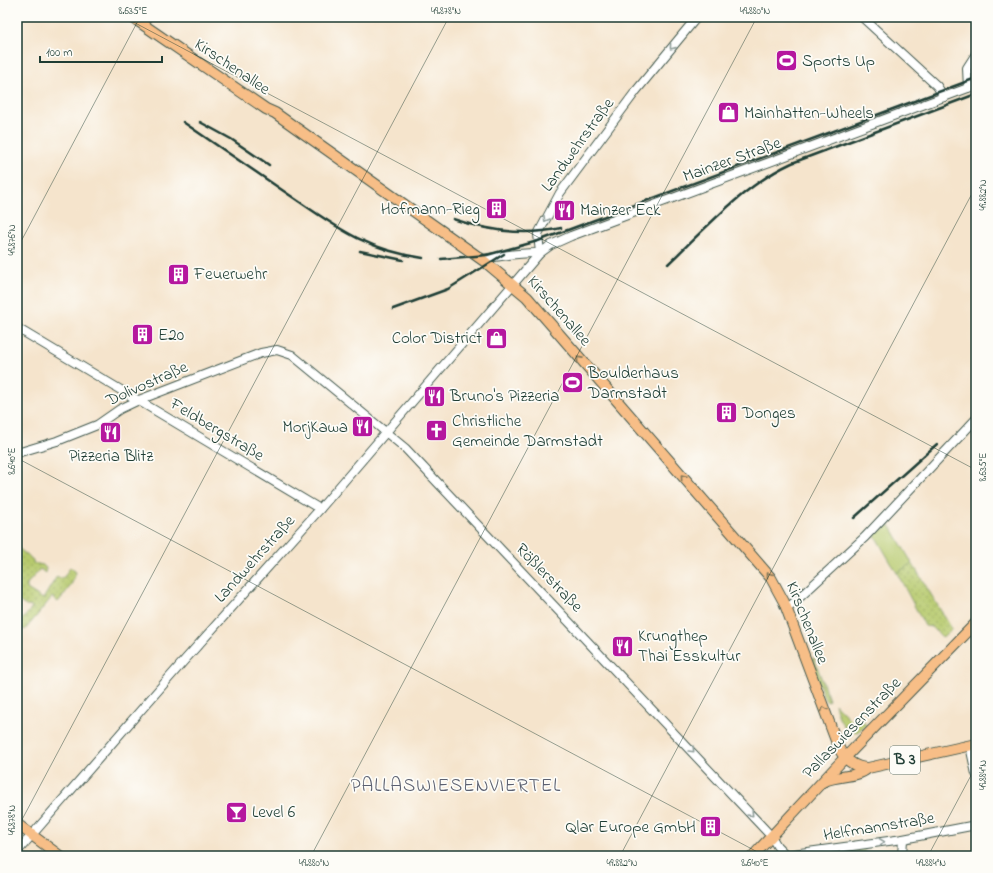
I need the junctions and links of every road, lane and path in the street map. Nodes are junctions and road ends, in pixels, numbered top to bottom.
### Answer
1 (132, 17) edge
2 (142, 17) edge
3 (697, 17) edge
4 (862, 17) edge
5 (976, 54) edge
6 (976, 85) edge
7 (968, 88) junction
8 (944, 97) junction
9 (275, 113) junction
10 (540, 253) junction
11 (482, 259) junction
12 (513, 284) junction
13 (17, 328) edge
14 (292, 355) joint
15 (139, 400) junction
16 (976, 419) edge
17 (386, 432) junction
18 (17, 453) edge
19 (320, 509) junction
20 (787, 609) junction
21 (976, 623) edge
22 (973, 745) edge
23 (845, 758) junction
24 (868, 768) junction
25 (976, 774) edge
26 (820, 783) junction
27 (17, 824) edge
28 (976, 825) edge
29 (32, 836) junction
30 (771, 836) junction
31 (903, 839) junction
32 (17, 852) edge
33 (816, 854) edge
34 (60, 856) edge
35 (753, 856) edge
36 (902, 856) edge

1 - 9 main road, Kirschenallee
2 - 9 main road, Kirschenallee
3 -> 10 street, Landwehrstraße
4 - 8 street
5 - 7 street
6 - 7 street, Mainzer Straße
7 - 8 street, Mainzer Straße
8 - 10 street, Mainzer Straße
9 - 11 main road, Kirschenallee
10 - 11 street
10 - 12 street, Mainzer Straße
11 - 12 main road, Kirschenallee
12 - 17 street, Landwehrstraße
20 -> 12 main road, Kirschenallee
13 - 15 street, Feldbergstraße
14 - 15 street, Dolivostraße
14 - 17 street, Rößlerstraße
15 - 18 street, Dolivostraße
15 - 19 street, Feldbergstraße
16 - 20 street
17 - 19 street, Landwehrstraße
17 -> 30 street, Rößlerstraße
19 - 29 street, Landwehrstraße
23 -> 20 main road, Kirschenallee
21 - 23 main road, Pallaswiesenstraße
22 - 24 main road, B 3
22 - 25 street
23 - 24 main road, B 3
23 - 26 main road, Pallaswiesenstraße / B 3
24 - 26 main road, B 3
26 - 30 main road, Pallaswiesenstraße / B 3
27 - 29 main road
28 - 31 street, Helfmannstraße
29 - 32 street, Landwehrstraße
29 - 34 main road
30 - 33 street, Helfmannstraße
30 - 35 main road, Pallaswiesenstraße / B 3
33 -> 31 street, Helfmannstraße
31 - 36 street

